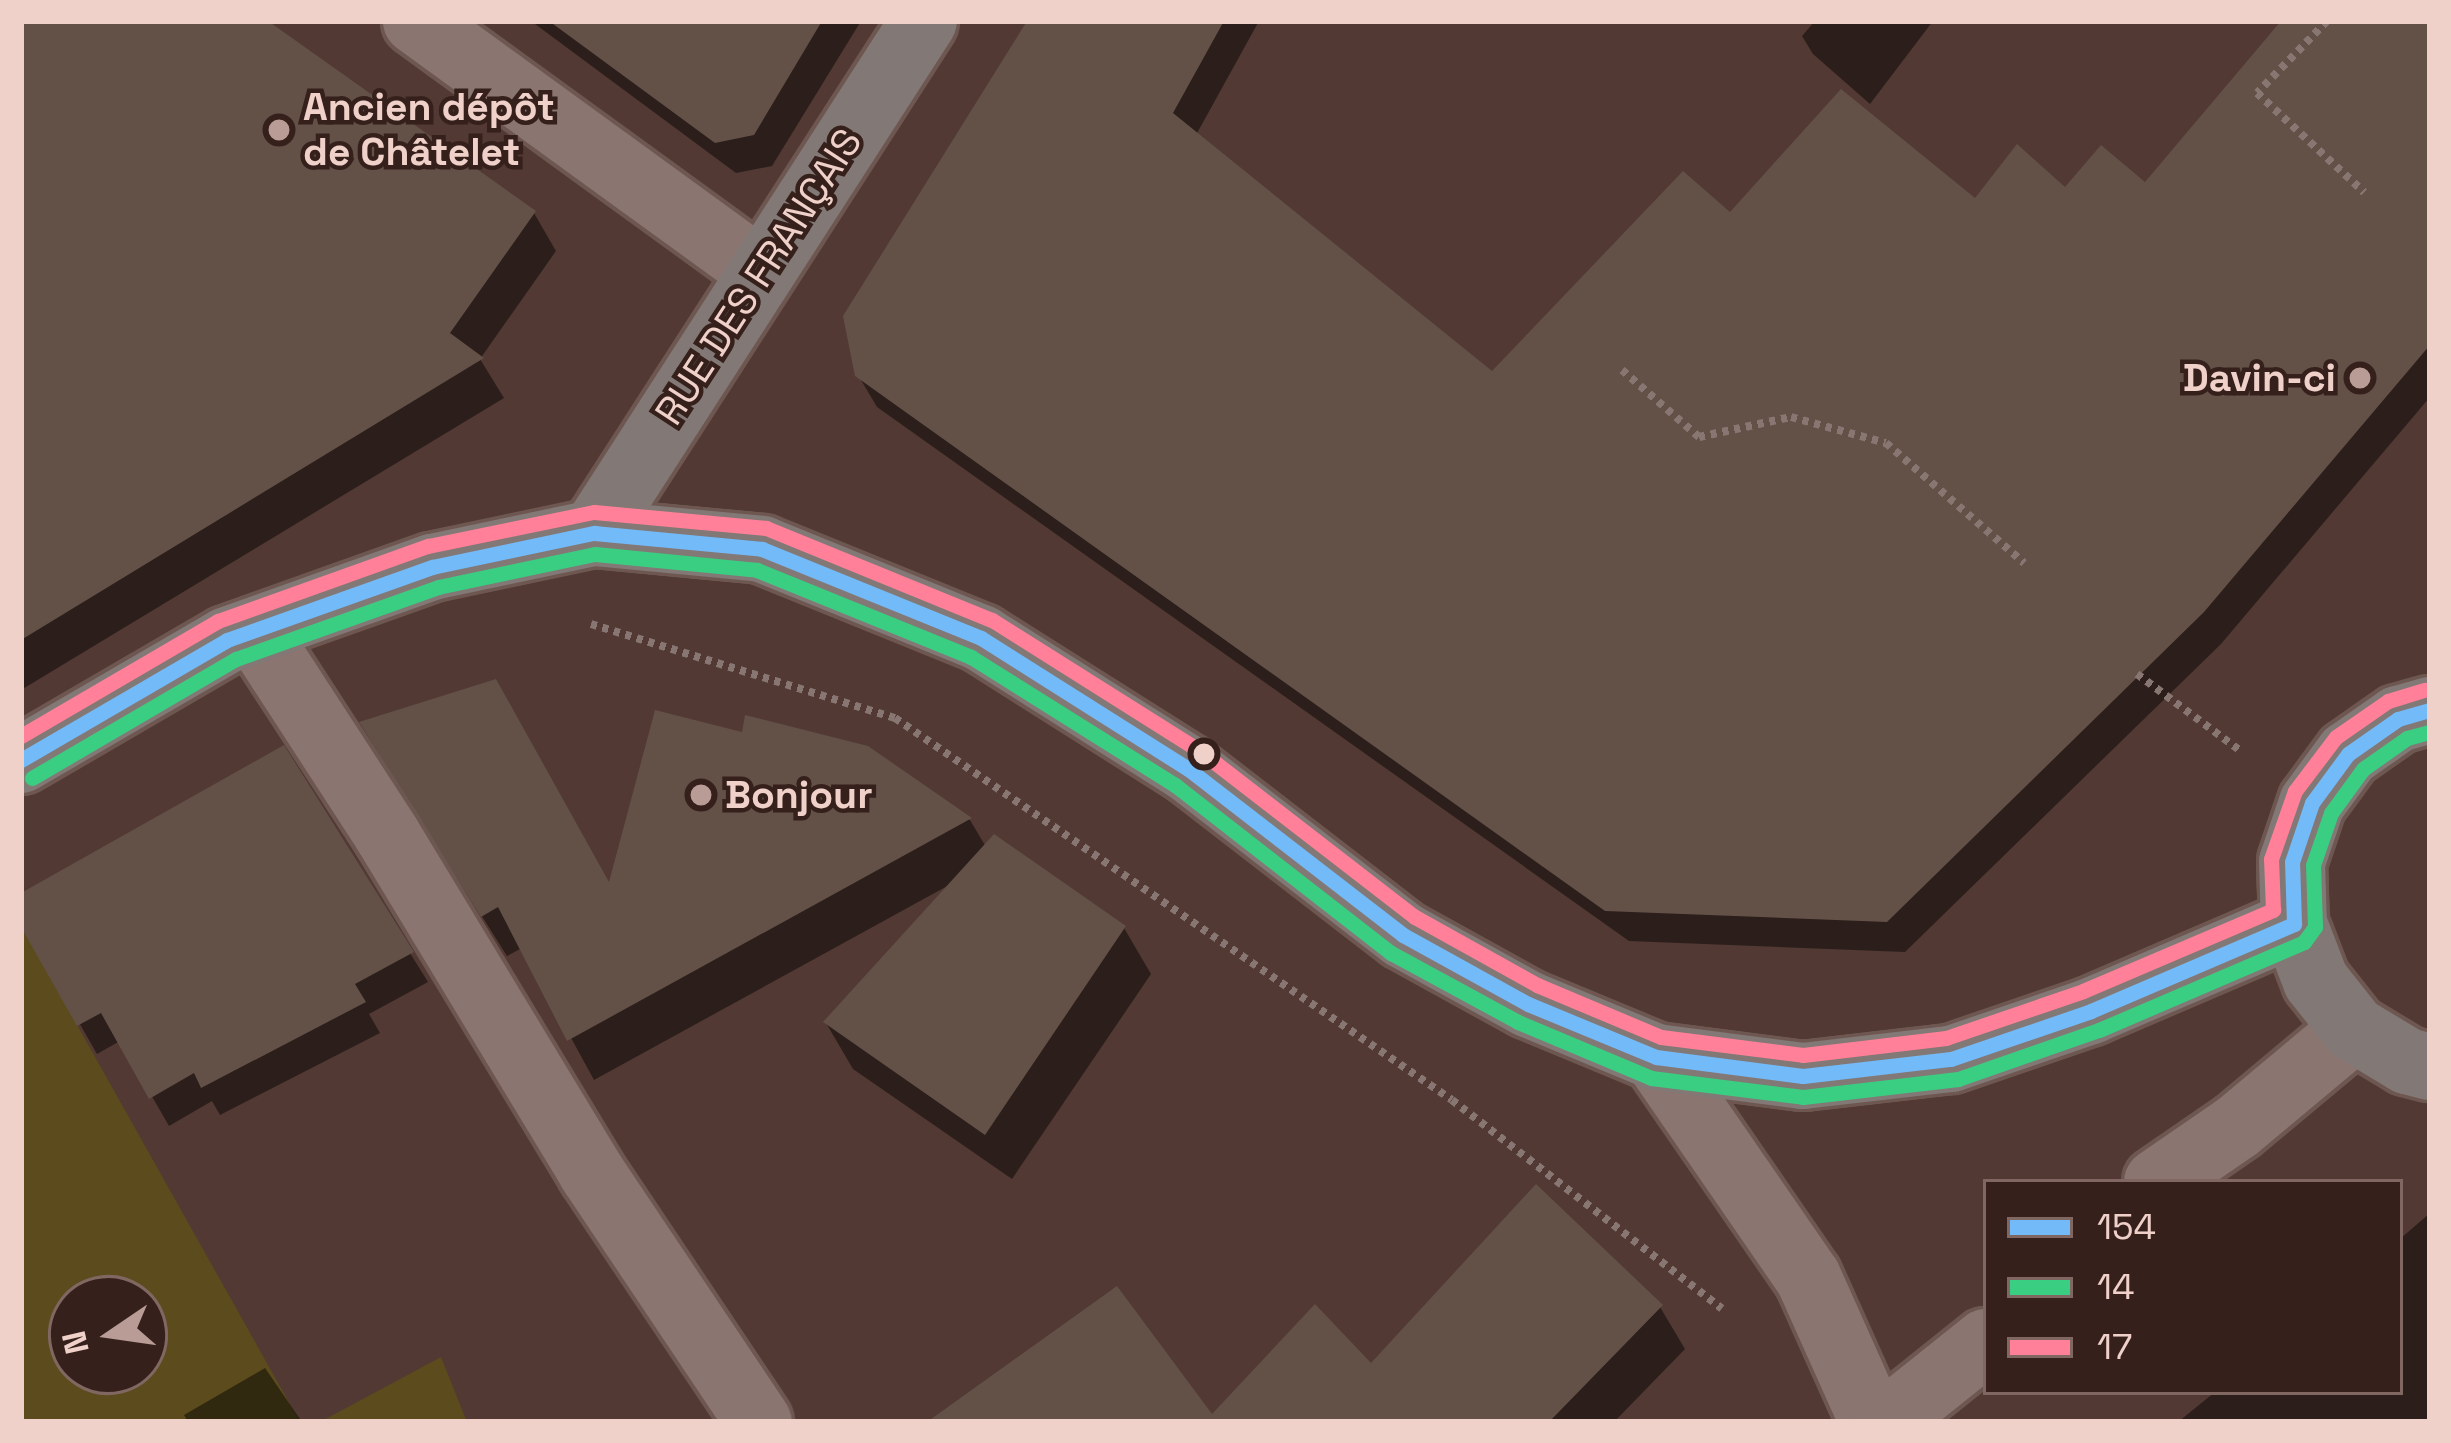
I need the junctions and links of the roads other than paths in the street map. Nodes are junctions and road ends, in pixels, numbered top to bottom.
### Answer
1 (416, 21) edge
2 (924, 21) edge
3 (760, 271) junction
4 (594, 533) junction
5 (255, 631) junction
6 (2430, 710) edge
7 (21, 760) edge
8 (2294, 924) junction
9 (2354, 1029) junction
10 (1656, 1057) junction
11 (2430, 1067) edge
12 (2161, 1179) edge
13 (1983, 1344) edge
14 (759, 1422) edge
15 (1873, 1422) edge
16 (1886, 1422) edge

1 - 3 street
2 - 3 main road, RUE DES FRANÇAIS
3 - 4 main road, RUE DES FRANÇAIS
4 - 5 main road
4 - 10 main road
5 - 7 main road
5 - 14 street
6 - 8 main road
8 - 9 main road
8 - 10 main road
9 - 11 main road
9 - 12 street
10 - 15 street
13 - 16 street

